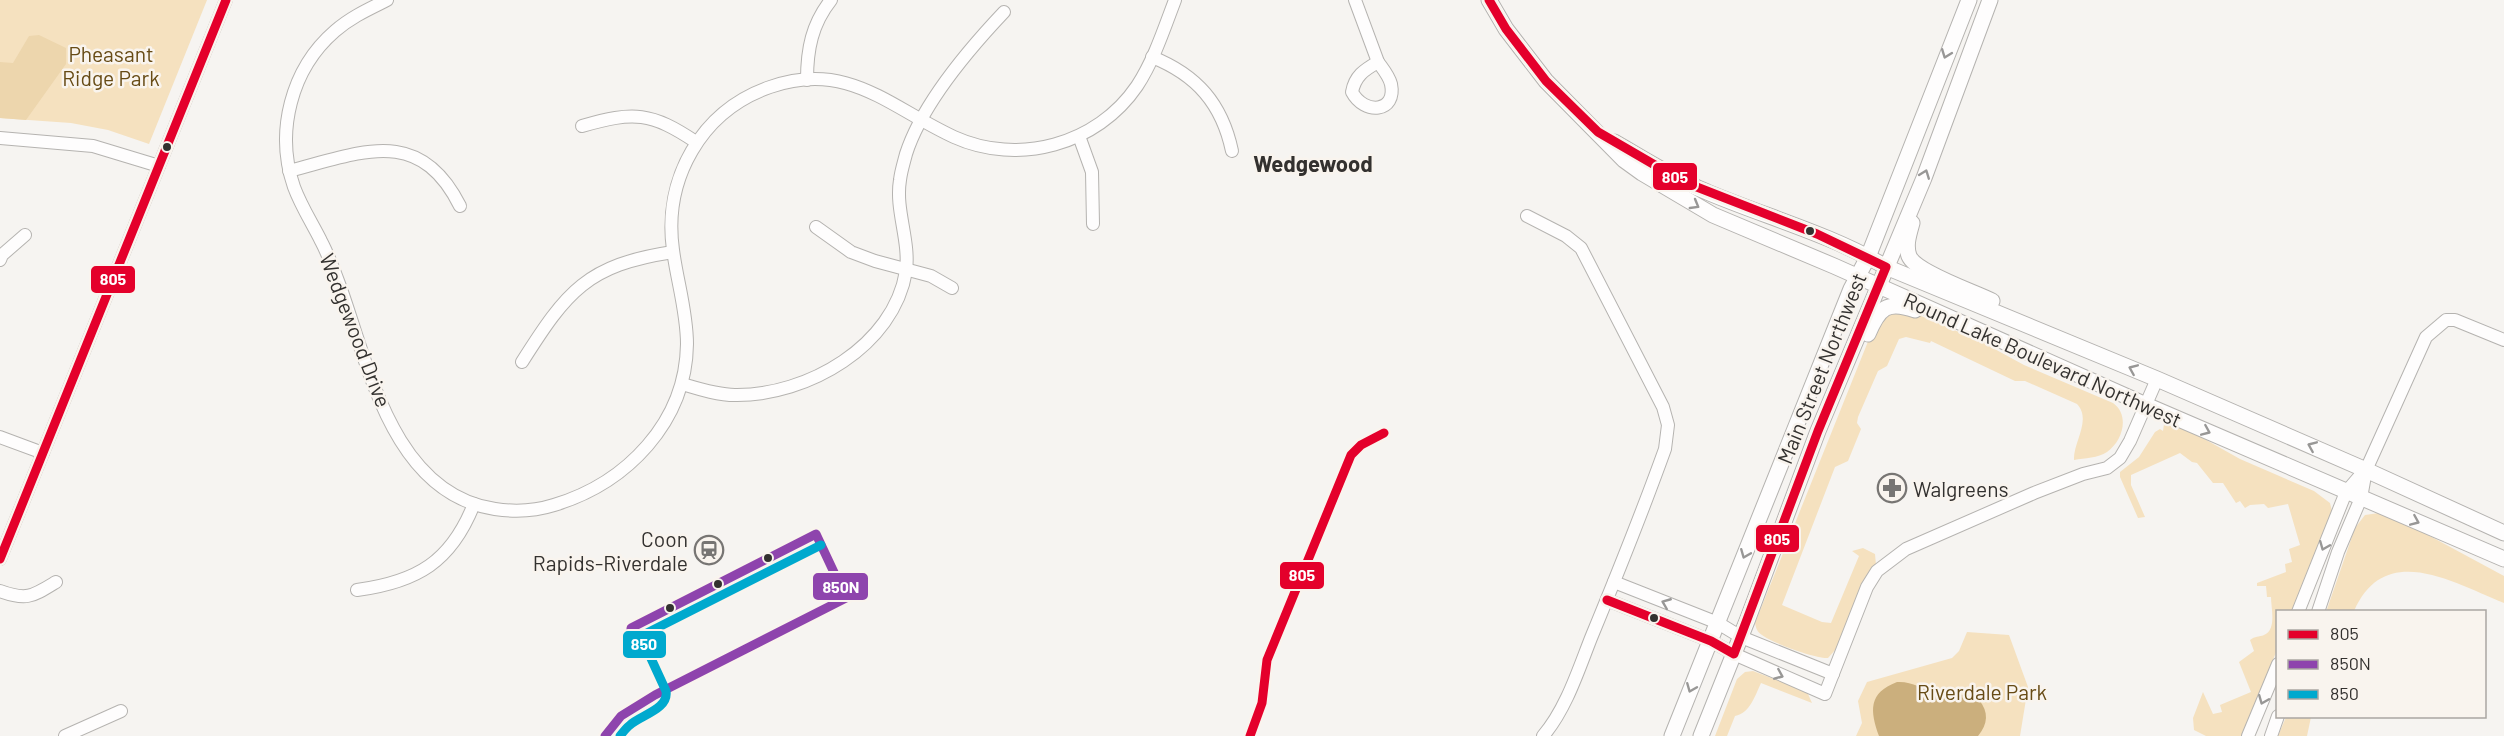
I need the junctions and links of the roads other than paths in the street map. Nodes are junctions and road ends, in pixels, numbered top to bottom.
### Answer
1 (226, 0) edge
2 (387, 0) edge
3 (831, 0) edge
4 (1175, 0) edge
5 (1355, 0) edge
6 (1489, 0) edge
7 (1969, 0) edge
8 (1990, 0) edge
9 (1005, 12) dead end
10 (1152, 57) junction
11 (1378, 62) dead end
12 (807, 80) junction
13 (922, 120) junction
14 (582, 126) dead end
15 (1598, 132) junction
16 (1079, 136) junction
17 (0, 138) edge
18 (696, 142) junction
19 (1232, 151) dead end
20 (159, 166) junction
21 (289, 171) junction
22 (1914, 201) junction
23 (460, 206) dead end
24 (1527, 216) dead end
25 (1093, 224) dead end
26 (816, 227) dead end
27 (25, 235) dead end
28 (673, 252) junction
29 (1868, 256) junction
30 (0, 260) edge
31 (1886, 267) junction
32 (906, 269) junction
33 (1856, 277) junction
34 (1877, 285) junction
35 (952, 288) dead end
36 (1959, 322) junction
37 (2035, 328) junction
38 (2504, 340) edge
39 (522, 362) dead end
40 (2157, 379) junction
41 (682, 384) junction
42 (2146, 405) junction
43 (1818, 431) junction
44 (0, 436) edge
45 (43, 453) junction
46 (2366, 470) junction
47 (2346, 492) junction
48 (2361, 498) junction
49 (474, 504) junction
50 (2504, 533) edge
51 (0, 559) edge
52 (2504, 559) edge
53 (56, 582) dead end
54 (1614, 582) junction
55 (357, 590) dead end
56 (0, 591) edge
57 (1607, 600) junction
58 (2299, 610) edge
59 (2319, 610) edge
60 (1718, 623) junction
61 (1741, 637) junction
62 (1711, 641) junction
63 (1734, 654) junction
64 (2276, 666) edge
65 (1833, 674) junction
66 (121, 711) dead end
67 (2278, 718) edge
68 (65, 736) edge
69 (1543, 736) edge
70 (1672, 736) edge
71 (1701, 736) edge
72 (2248, 736) edge
73 (2271, 736) edge

1 - 20 street
2 - 21 street, Wedgewood Drive
3 - 12 street
4 - 10 street, Wedgewood Drive
5 - 11 street
6 - 15 main road, Round Lake Boulevard Northwest
7 -> 29 main road, Main Street Northwest
22 -> 8 main road, Main Street Northwest
9 - 13 street
10 - 16 street, Wedgewood Drive
10 - 19 street
12 - 13 street, Wedgewood Drive
12 - 18 street, Wedgewood Drive
13 - 16 street, Wedgewood Drive
13 - 32 street
14 - 18 street
15 - 29 main road, Round Lake Boulevard Northwest
15 -> 33 main road, Round Lake Boulevard Northwest
16 - 25 street
17 - 20 street
18 - 28 street, Wedgewood Drive
20 - 45 street
21 - 23 street
21 - 49 street, Wedgewood Drive
22 - 31 main road, Main Street Northwest
22 - 37 main road
24 - 54 street
26 - 32 street
27 - 30 street
28 - 39 street
28 - 41 street, Wedgewood Drive
29 - 31 main road, Round Lake Boulevard Northwest
29 - 33 main road, Main Street Northwest
31 - 34 main road, Main Street Northwest
31 - 37 main road, Round Lake Boulevard Northwest
32 - 35 street
32 - 41 street
33 - 34 main road, Round Lake Boulevard Northwest
33 -> 60 main road, Main Street Northwest
34 - 36 main road, Round Lake Boulevard Northwest
34 - 43 main road, Main Street Northwest
36 - 42 main road, Round Lake Boulevard Northwest
36 - 43 main road
40 -> 37 main road, Round Lake Boulevard Northwest
38 - 46 street
40 - 42 street
46 -> 40 main road, Round Lake Boulevard Northwest
41 - 49 street, Wedgewood Drive
42 -> 47 main road, Round Lake Boulevard Northwest
42 - 65 street
43 - 61 main road, Main Street Northwest
44 - 45 street
45 - 51 street
46 - 47 street
46 - 48 street
46 - 50 main road, Round Lake Boulevard Northwest
47 - 48 main road, Round Lake Boulevard Northwest
47 -> 58 street
48 -> 52 main road, Round Lake Boulevard Northwest
48 - 59 street
49 - 55 street
53 - 56 street
54 - 57 street
60 -> 54 street
57 - 62 street
57 - 69 street
60 - 61 street
60 - 62 main road, Main Street Northwest
61 - 63 main road, Main Street Northwest
61 - 65 street
62 - 63 street
62 -> 70 main road, Main Street Northwest
63 -> 65 street
63 - 71 main road, Main Street Northwest
64 -> 72 street
66 - 68 street
67 - 73 street

